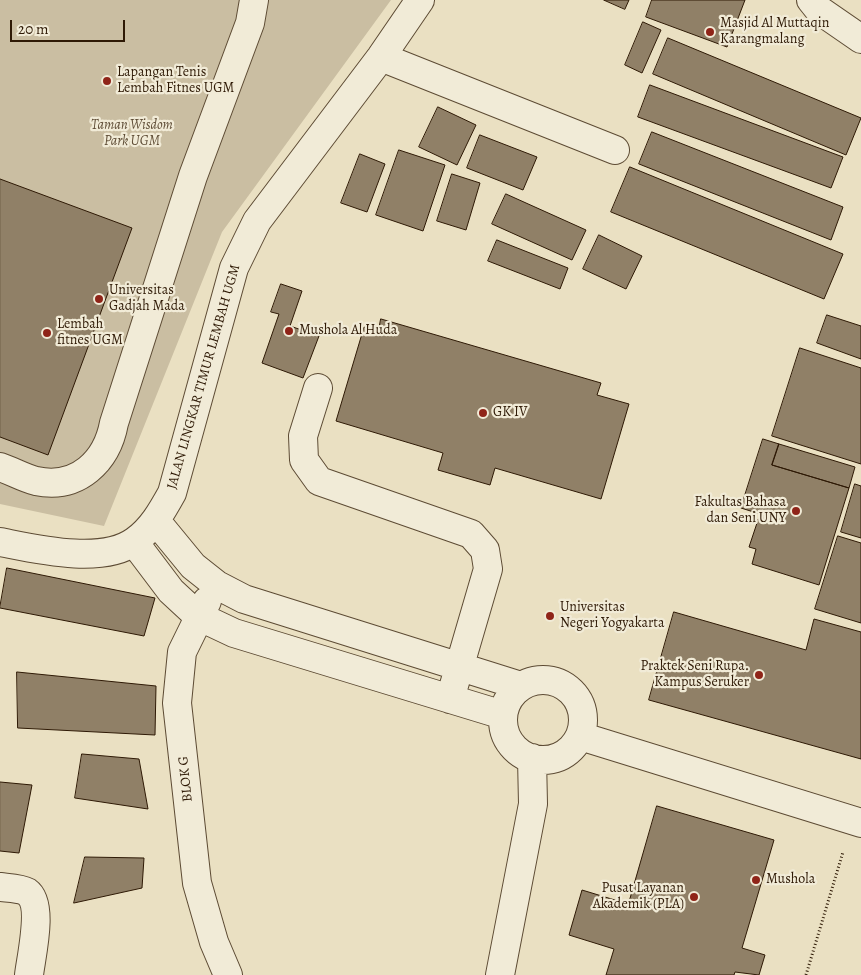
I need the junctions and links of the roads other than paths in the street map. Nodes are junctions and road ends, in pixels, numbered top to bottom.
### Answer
1 (254, 0) edge
2 (420, 0) edge
3 (811, 0) edge
4 (861, 39) edge
5 (381, 57) junction
6 (615, 150) dead end
7 (318, 388) dead end
8 (0, 467) edge
9 (156, 520) junction
10 (0, 542) edge
11 (134, 542) junction
12 (217, 585) junction
13 (198, 616) junction
14 (459, 667) junction
15 (521, 686) junction
16 (450, 699) junction
17 (503, 715) junction
18 (580, 736) junction
19 (532, 758) junction
20 (857, 821) edge
21 (0, 887) edge
22 (29, 975) edge
23 (228, 975) edge
24 (500, 975) edge

1 - 8 street
2 - 5 street, JALAN LINGKAR TIMUR LEMBAH UGM
3 - 4 street
5 - 6 street
5 - 9 street, JALAN LINGKAR TIMUR LEMBAH UGM
7 - 14 street
9 - 11 street, JALAN LINGKAR TIMUR LEMBAH UGM
9 - 12 street
10 - 11 street, JALAN LINGKAR TIMUR LEMBAH UGM
11 - 13 street
12 - 13 street, BLOK G
12 - 14 street
13 - 16 street
13 - 23 street, BLOK G
14 - 15 street
14 - 16 street
15 - 17 street
15 - 18 street
16 - 17 street
17 - 19 street
18 - 19 street
18 - 20 street
19 - 24 street
21 - 22 street

